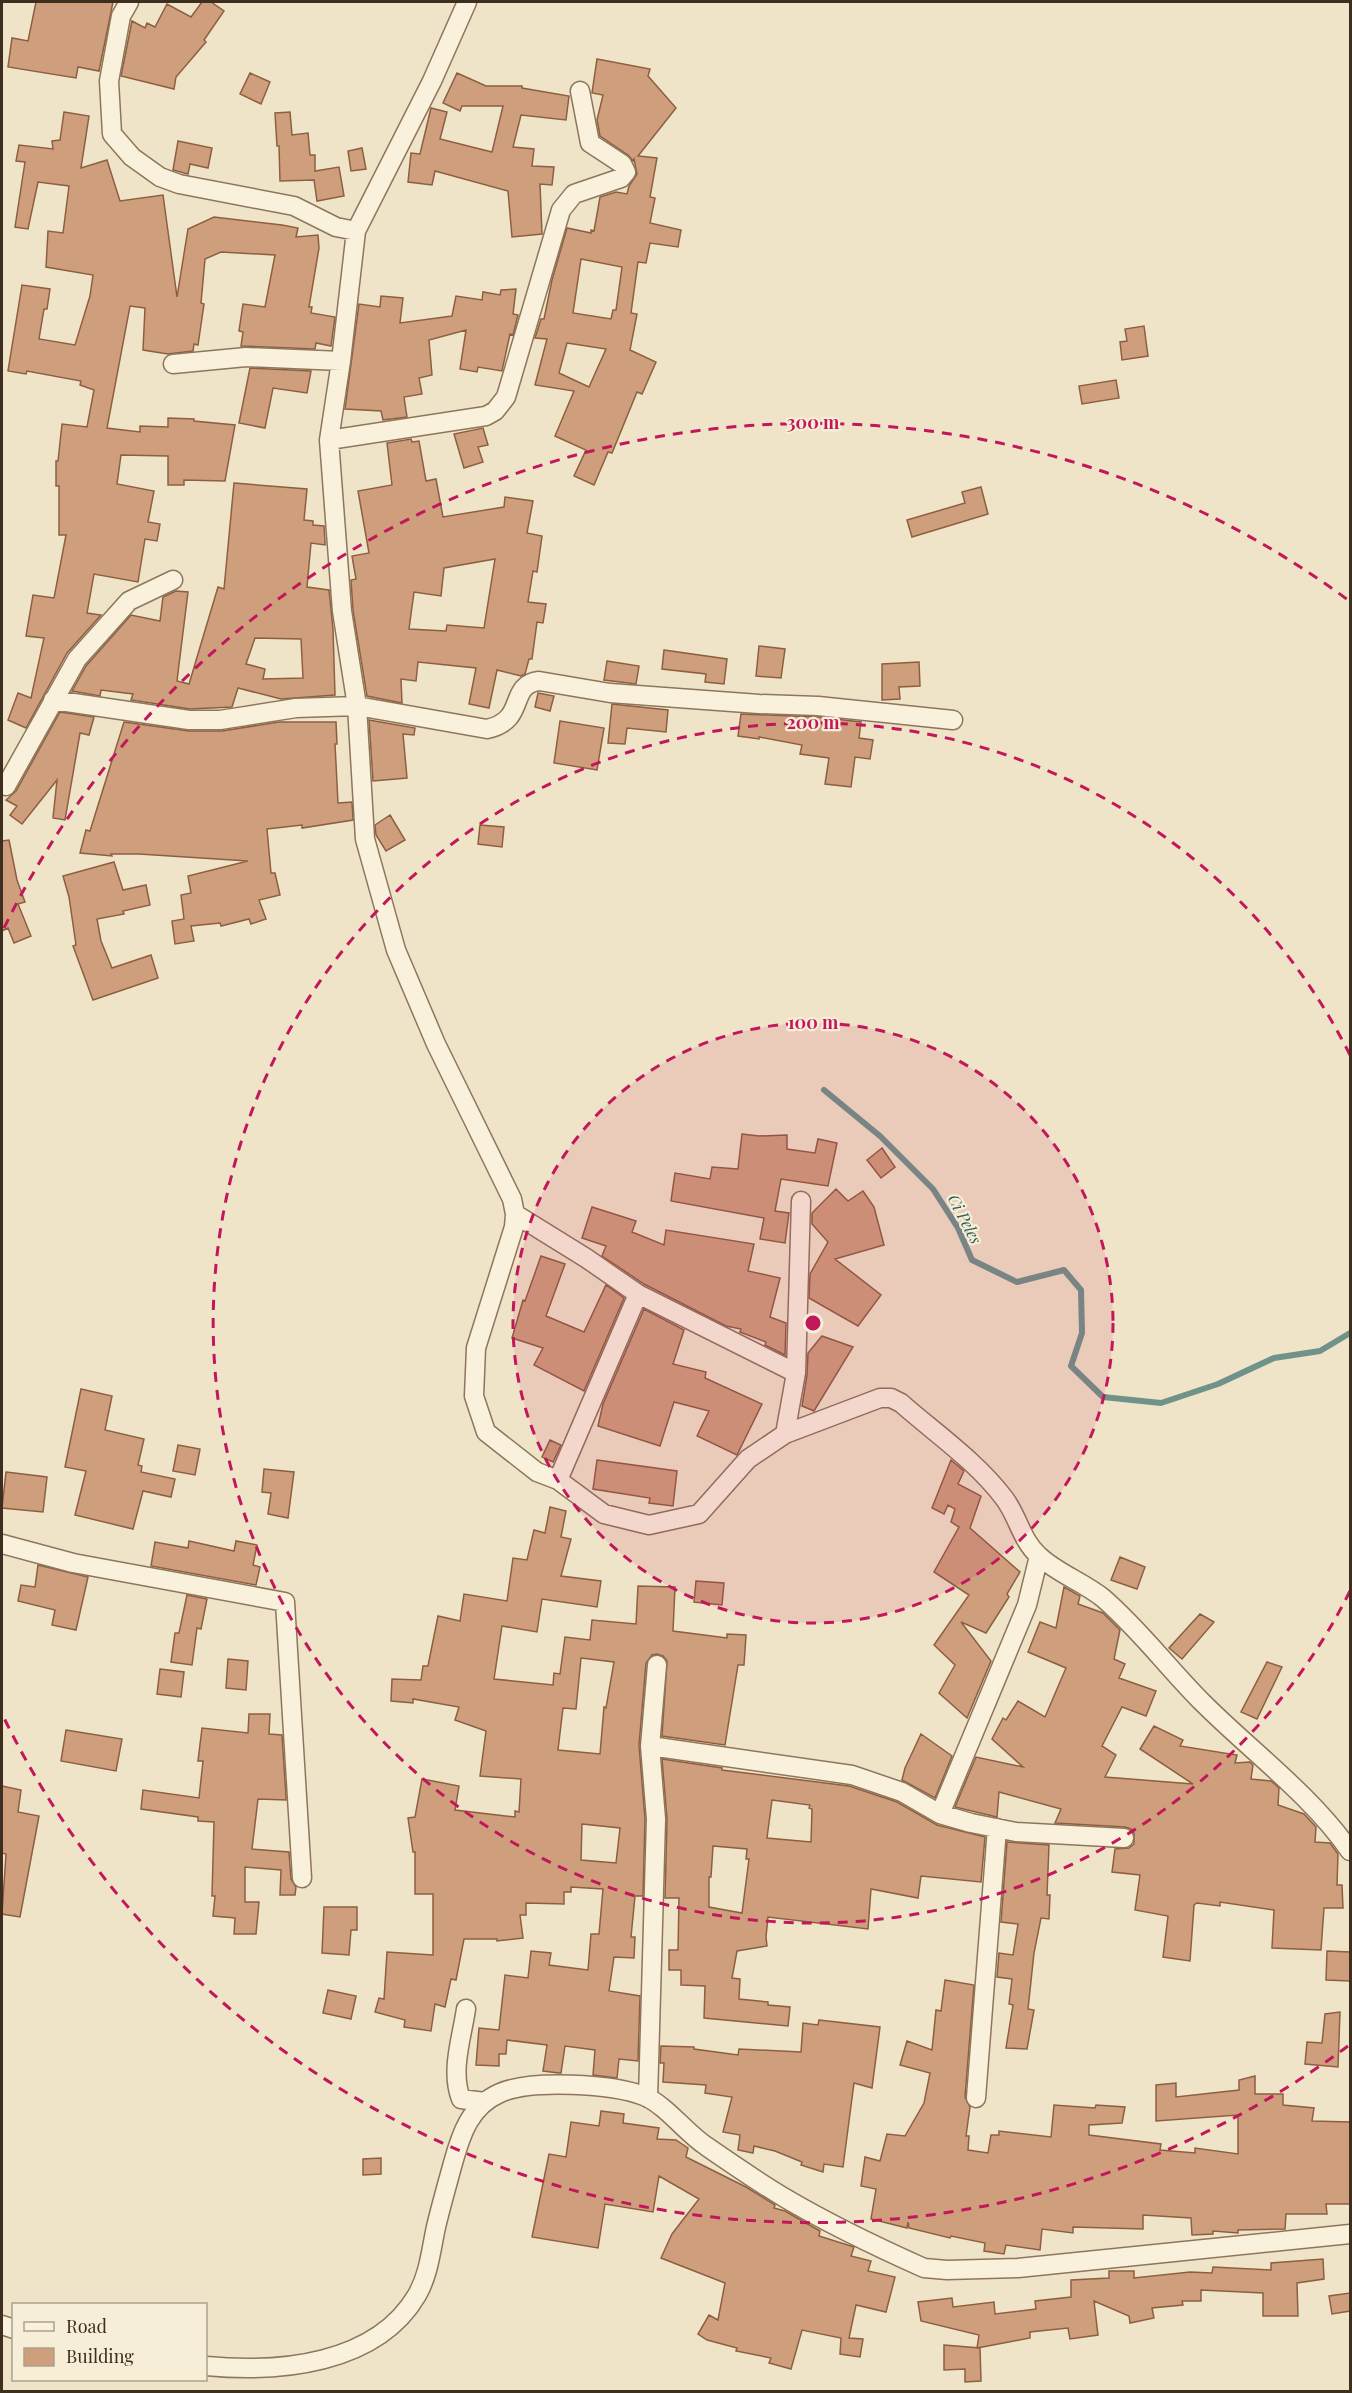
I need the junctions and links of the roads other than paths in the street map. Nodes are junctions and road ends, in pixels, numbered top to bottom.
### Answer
1 (129, 2) edge
2 (467, 2) edge
3 (580, 91) dead end
4 (356, 231) junction
5 (341, 362) junction
6 (173, 364) dead end
7 (329, 440) junction
8 (173, 580) dead end
9 (53, 700) junction
10 (357, 706) junction
11 (953, 720) dead end
12 (6, 786) dead end
13 (801, 1201) dead end
14 (515, 1214) junction
15 (638, 1294) junction
16 (796, 1372) junction
17 (785, 1434) junction
18 (558, 1480) junction
19 (2, 1544) edge
20 (1039, 1556) junction
21 (657, 1665) dead end
22 (650, 1746) junction
23 (940, 1814) junction
24 (997, 1828) junction
25 (1124, 1838) dead end
26 (1350, 1851) edge
27 (302, 1878) dead end
28 (466, 2009) dead end
29 (648, 2098) junction
30 (976, 2098) dead end
31 (485, 2102) junction
32 (1350, 2234) edge
33 (207, 2366) edge

1 - 4 street
2 - 4 street
3 - 7 street
4 - 5 street
5 - 6 street
5 - 7 street
7 - 10 street
8 - 9 street
9 - 10 street
9 - 12 street
10 - 11 street
10 - 14 street
13 - 16 street
14 - 15 street
14 - 18 street
15 - 16 street
15 - 18 street
16 - 17 street
17 - 18 street
17 - 20 street
19 - 27 street
20 - 23 street
20 - 26 street
21 - 22 street
22 - 23 street
22 - 29 street
23 - 24 street
24 - 25 street
24 - 30 street
28 - 31 street
29 - 31 street
29 - 32 street
31 - 33 street

